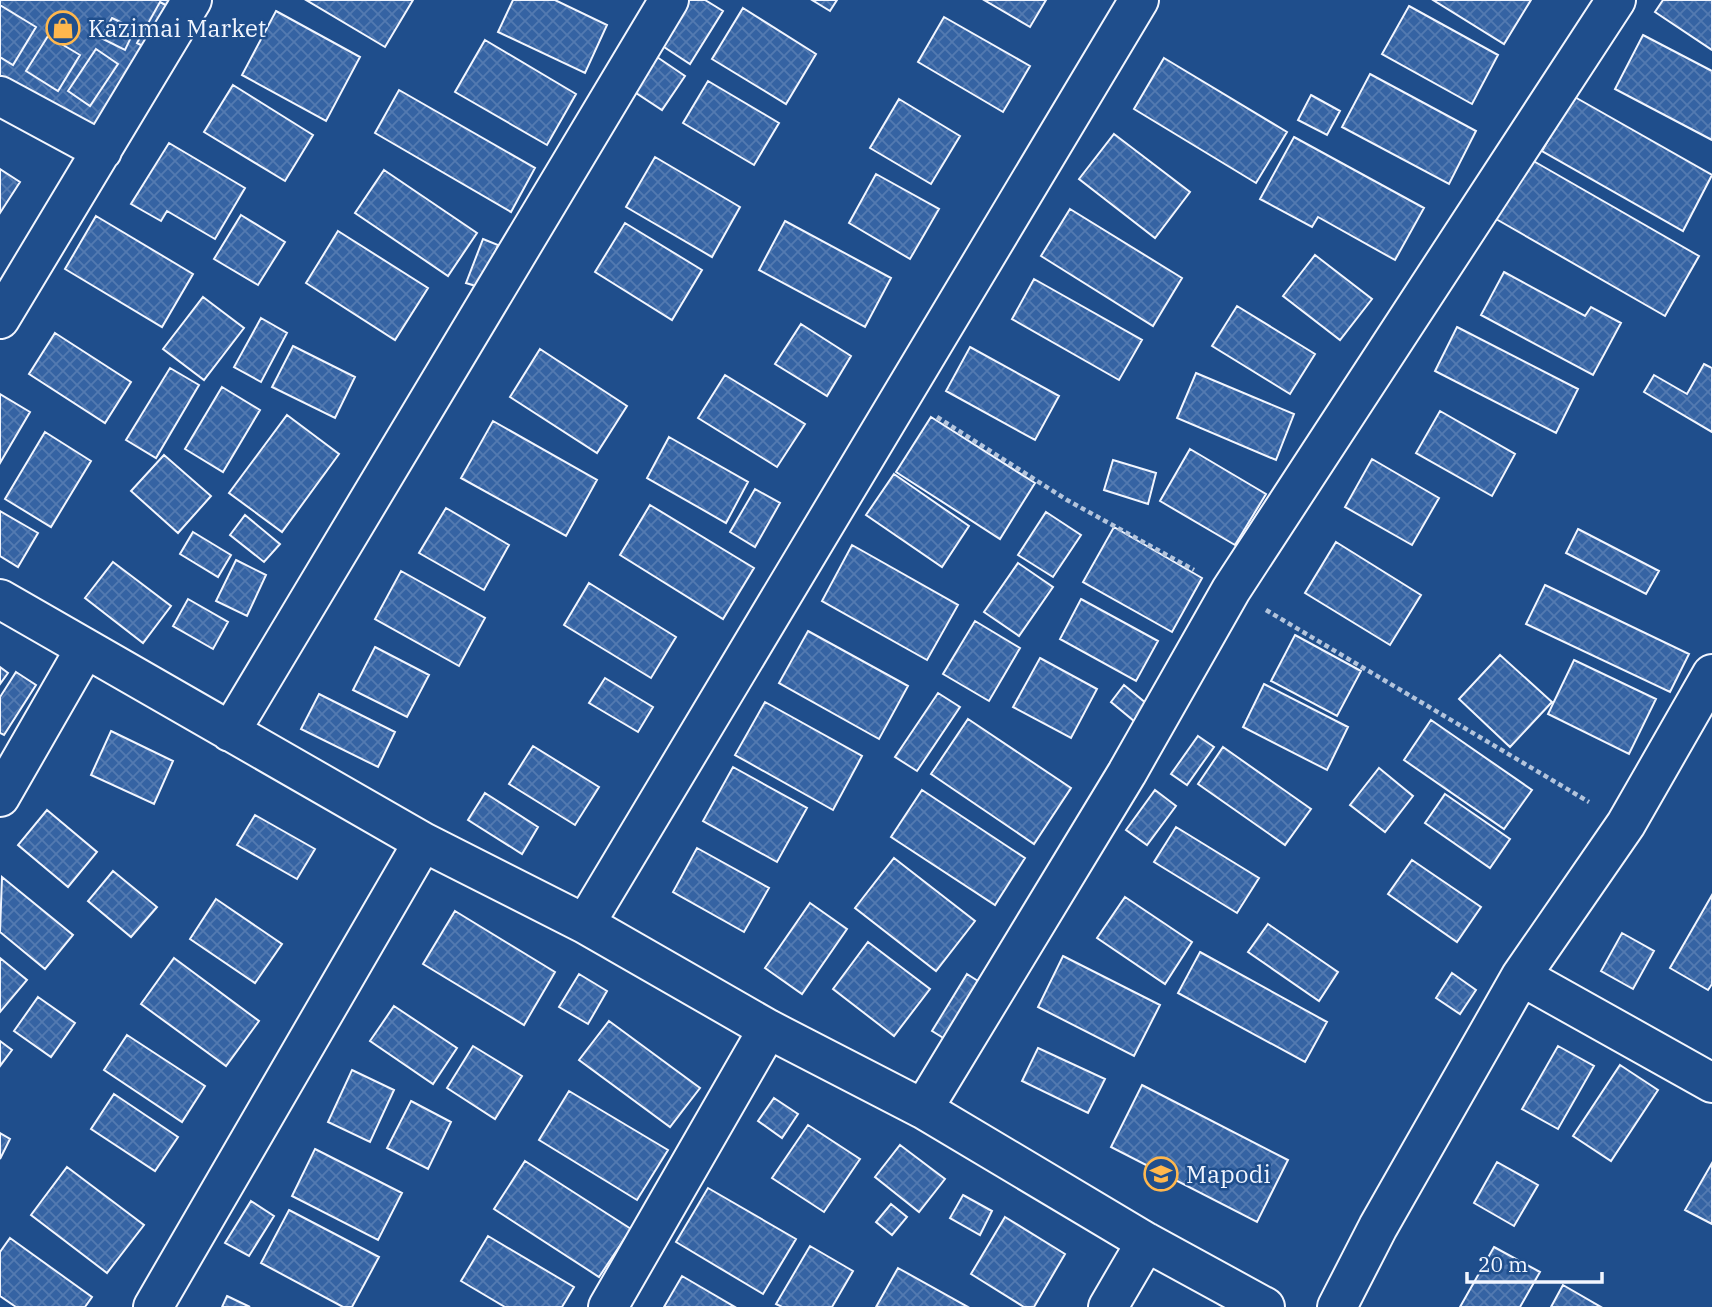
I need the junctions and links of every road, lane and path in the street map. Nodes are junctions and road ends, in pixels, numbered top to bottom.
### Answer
1 (192, 0) edge
2 (669, 0) edge
3 (1139, 0) edge
4 (1615, 0) edge
5 (0, 96) edge
6 (102, 151) junction
7 (0, 319) edge
8 (0, 599) edge
9 (85, 649) junction
10 (1712, 674) edge
11 (230, 732) junction
12 (0, 797) edge
13 (423, 842) junction
14 (585, 924) junction
15 (1521, 976) junction
16 (768, 1028) junction
17 (1712, 1083) edge
18 (923, 1109) junction
19 (1146, 1242) junction
20 (153, 1307) edge
21 (608, 1307) edge
22 (1108, 1307) edge
23 (1265, 1307) edge
24 (1337, 1307) edge

1 - 6 street
2 - 11 street
3 - 14 street
4 - 18 street
5 - 6 street
6 - 7 street
8 - 9 street
9 - 11 street
9 - 12 street
10 - 15 street
11 - 13 street
13 - 14 street
13 - 20 street
14 - 16 street
15 - 17 street
15 - 24 street
16 - 18 street
16 - 21 street
18 - 19 street
19 - 22 street
19 - 23 street

